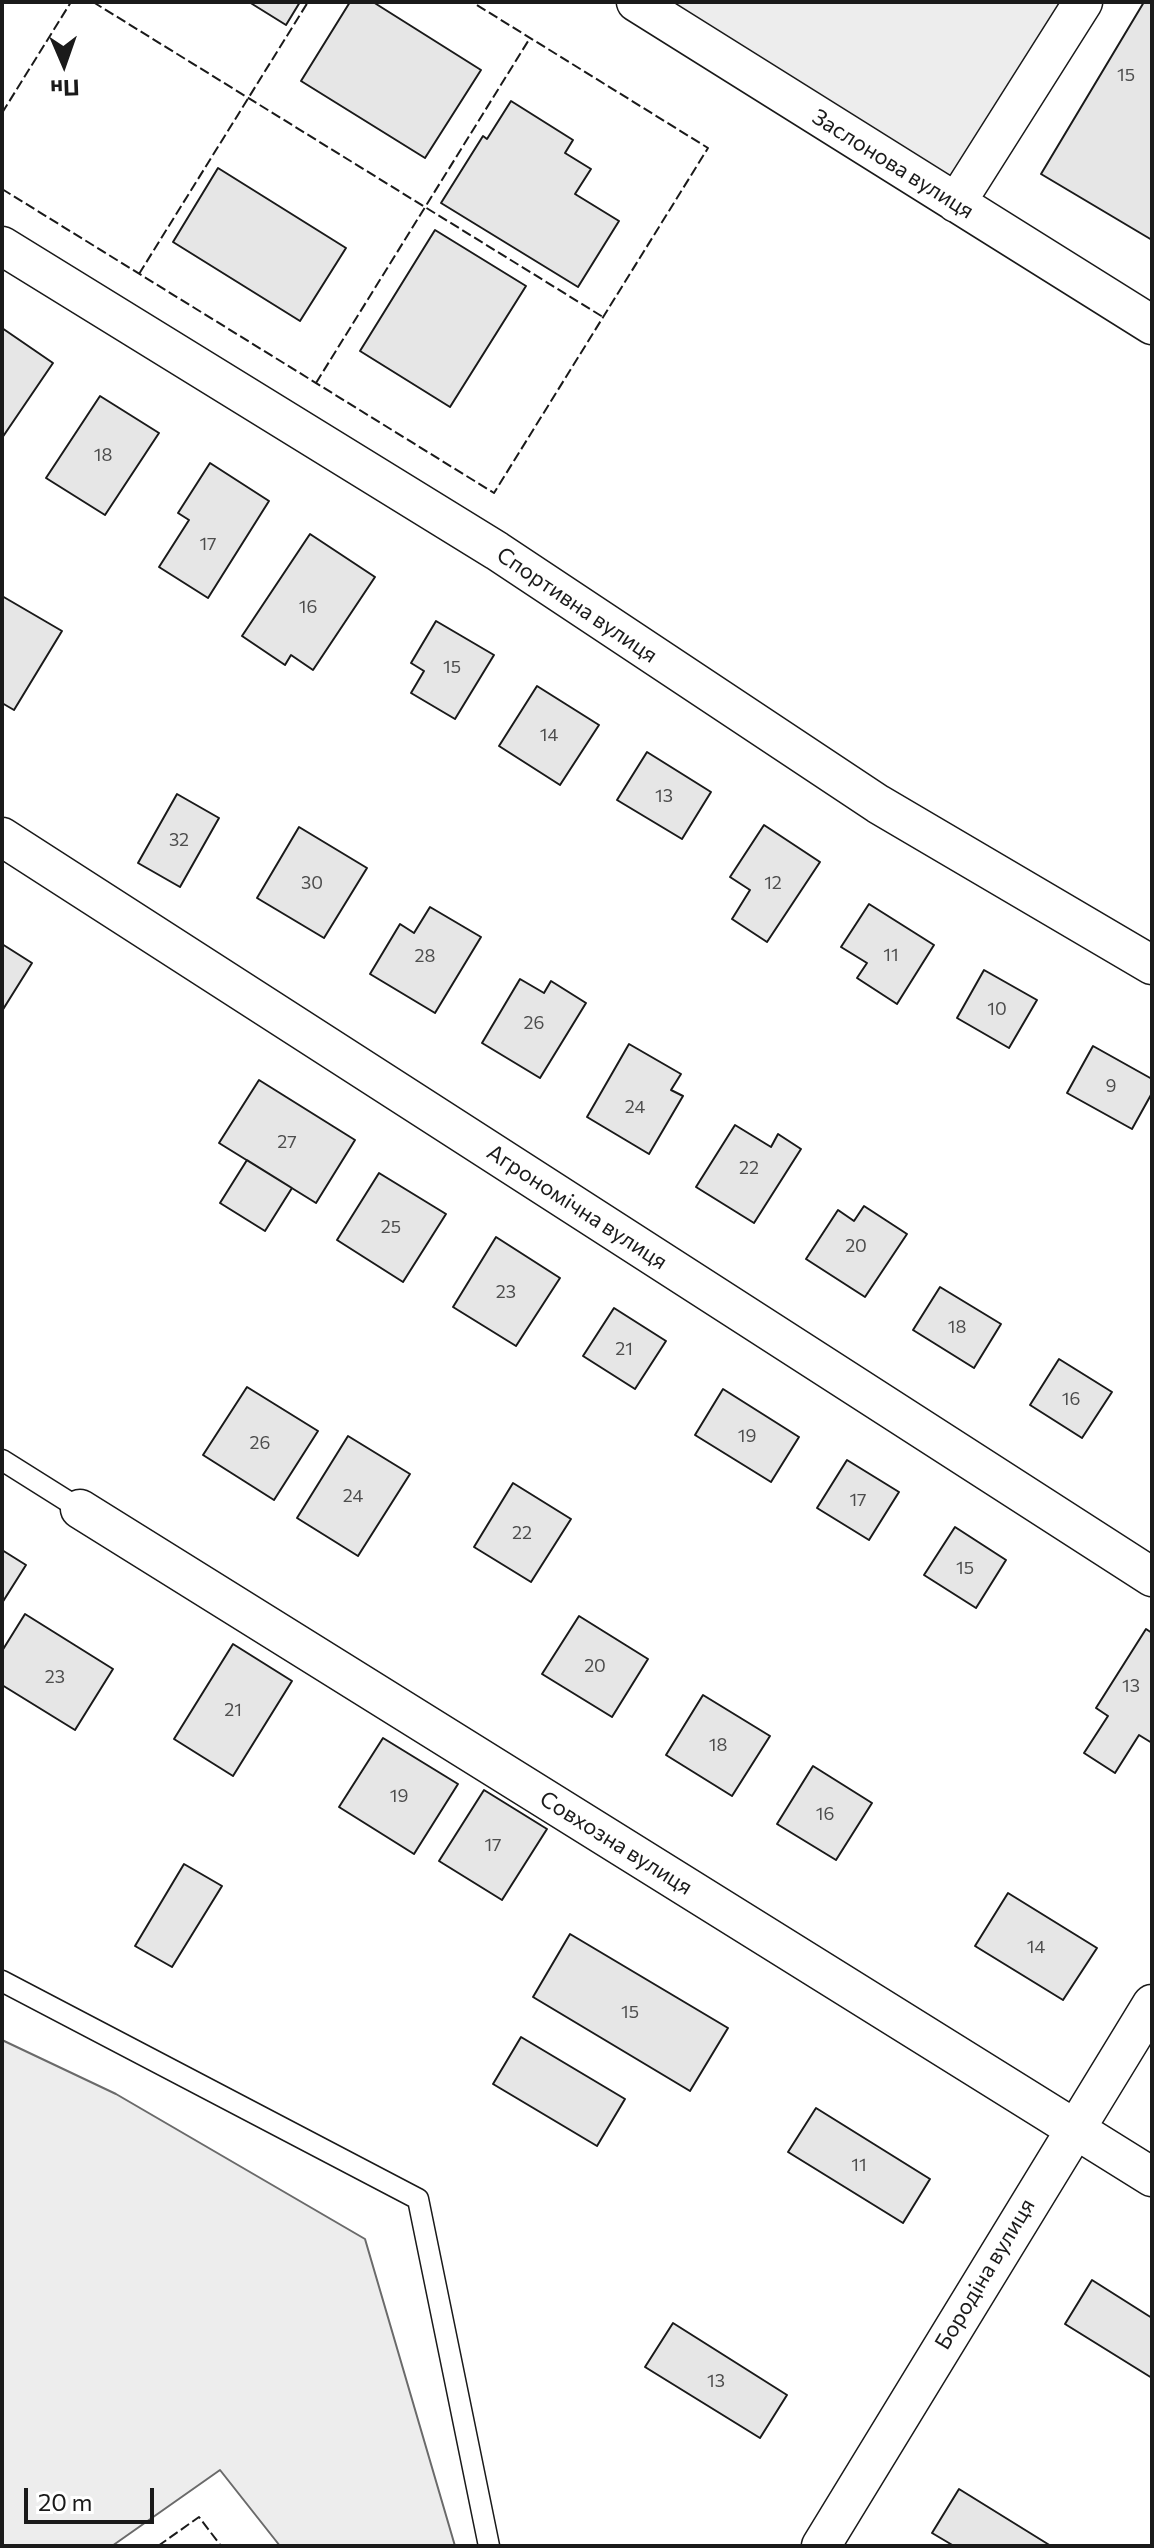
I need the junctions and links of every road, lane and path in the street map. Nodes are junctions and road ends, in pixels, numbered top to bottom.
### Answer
1 (636, 2) edge
2 (1083, 2) edge
3 (956, 203) junction
4 (2, 246) edge
5 (1152, 325) edge
6 (2, 837) edge
7 (1152, 965) edge
8 (2, 1460) edge
9 (80, 1509) joint
10 (1152, 1577) edge
11 (2, 1981) edge
12 (1152, 2004) edge
13 (1074, 2128) junction
14 (1152, 2177) edge
15 (489, 2546) edge
16 (821, 2546) edge

1 - 3 street, Заслонова вулиця
2 - 3 street
3 - 5 street, Заслонова вулиця
4 - 7 street, Спортивна вулиця
6 - 10 street, Агрономічна вулиця
8 - 9 lane
9 - 13 street, Совхозна вулиця
11 - 15 lane
12 - 13 street, Бородіна вулиця
13 - 14 street, Совхозна вулиця
13 - 16 street, Бородіна вулиця

